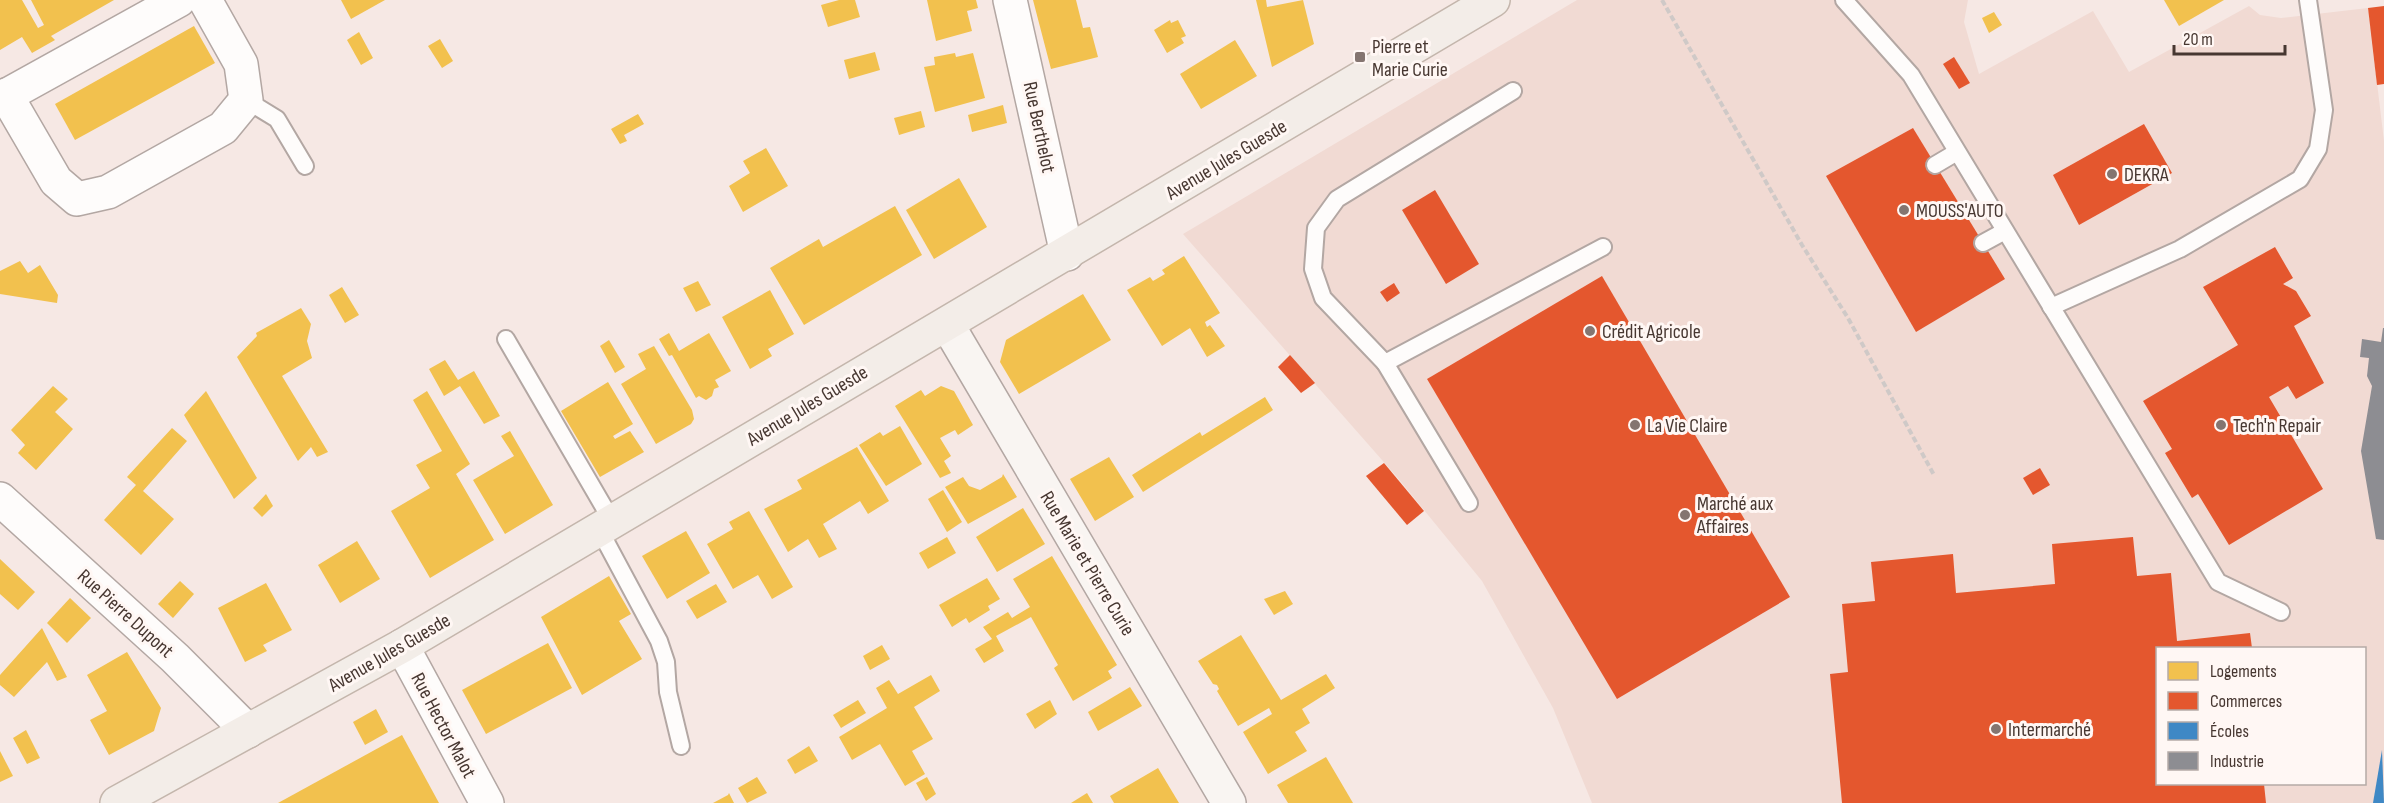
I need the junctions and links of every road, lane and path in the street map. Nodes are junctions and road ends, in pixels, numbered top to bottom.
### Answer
1 (179, 0) edge
2 (205, 0) edge
3 (1010, 0) edge
4 (1493, 0) edge
5 (1662, 0) edge
6 (1844, 0) edge
7 (2308, 0) edge
8 (1513, 91) dead end
9 (3, 97) edge
10 (246, 100) junction
11 (1957, 152) junction
12 (1935, 165) dead end
13 (305, 166) dead end
14 (2005, 231) junction
15 (1983, 243) dead end
16 (1603, 247) dead end
17 (1067, 254) junction
18 (2051, 307) junction
19 (946, 324) junction
20 (506, 339) dead end
21 (1385, 363) junction
22 (1934, 475) dead end
23 (0, 499) edge
24 (1469, 503) dead end
25 (606, 525) junction
26 (2281, 612) dead end
27 (402, 646) junction
28 (248, 731) junction
29 (681, 746) dead end
30 (117, 803) edge
31 (487, 803) edge
32 (1229, 803) edge

1 - 9 street
2 - 10 street
3 - 17 street, Rue Berthelot
4 - 17 main road, Avenue Jules Guesde
5 - 22 path
6 - 11 lane
7 - 18 lane
8 - 21 lane
9 - 10 street
10 - 13 lane
11 - 12 lane
11 - 14 lane
14 - 15 lane
14 - 18 lane
16 - 21 lane
17 - 19 main road, Avenue Jules Guesde
18 - 26 lane
19 - 25 main road, Avenue Jules Guesde
19 - 32 street, Rue Marie et Pierre Curie
20 - 25 lane
21 - 24 lane
23 - 28 street, Rue Pierre Dupont
25 - 27 main road, Avenue Jules Guesde
25 - 29 lane
27 - 28 main road, Avenue Jules Guesde
27 - 31 street, Rue Hector Malot
28 - 30 main road, Avenue Jules Guesde

